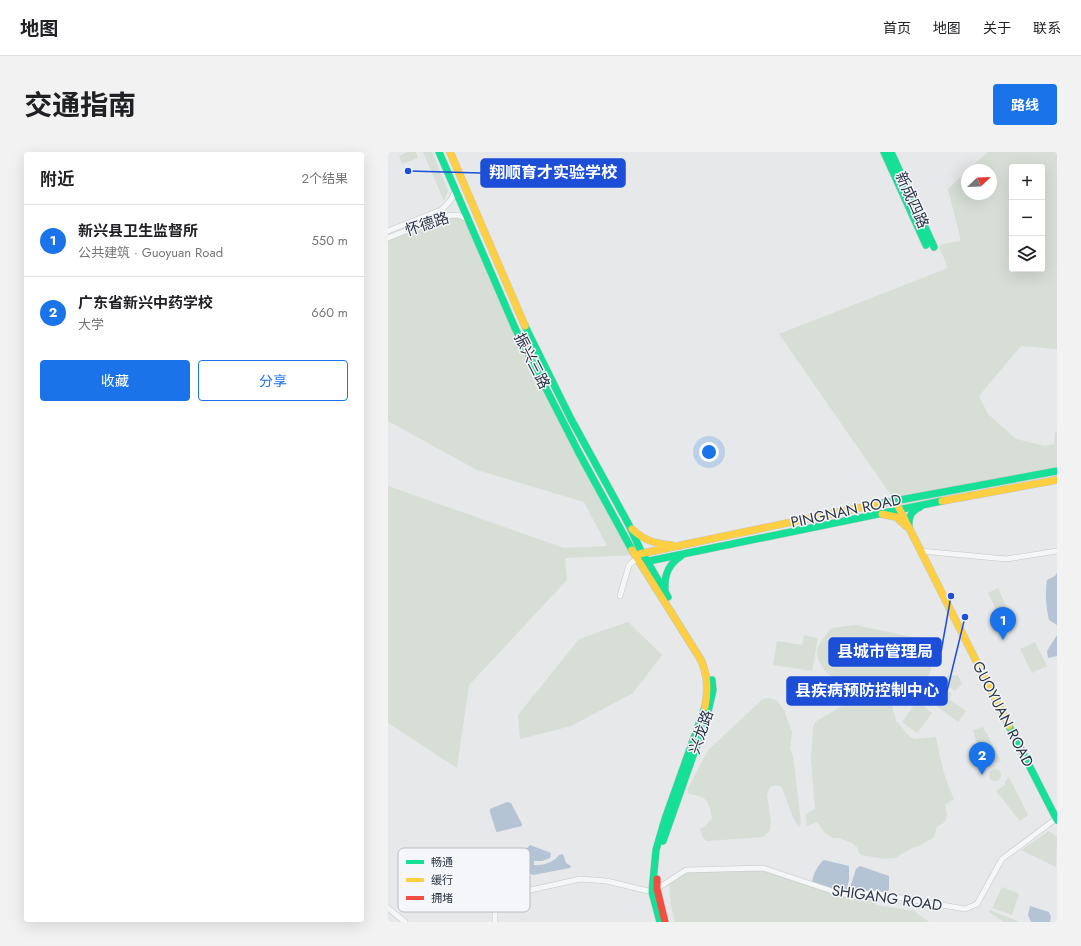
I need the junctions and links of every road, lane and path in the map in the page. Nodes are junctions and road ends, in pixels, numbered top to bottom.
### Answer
1 (439, 152) edge
2 (450, 152) edge
3 (884, 152) edge
4 (891, 152) edge
5 (455, 191) junction
6 (467, 219) junction
7 (388, 231) edge
8 (388, 238) edge
9 (488, 241) junction
10 (479, 245) junction
11 (926, 245) dead end
12 (934, 247) dead end
13 (1057, 471) edge
14 (1057, 480) edge
15 (895, 501) junction
16 (926, 504) junction
17 (899, 509) junction
18 (876, 514) junction
19 (629, 525) junction
20 (910, 531) junction
21 (680, 546) junction
22 (920, 551) junction
23 (1057, 551) edge
24 (682, 554) junction
25 (640, 558) junction
26 (665, 593) junction
27 (620, 596) dead end
28 (1057, 819) edge
29 (530, 890) edge
30 (654, 891) junction
31 (388, 908) edge
32 (405, 922) edge
33 (660, 922) edge
34 (665, 922) edge

1 - 5 main road, 振兴三路
2 - 9 main road, 振兴三路
3 - 11 main road, 新成四路
4 - 12 main road, 新成四路
5 - 6 main road, 振兴三路
5 - 7 street, 怀德路
6 - 8 street, 怀德路
6 - 10 main road, 振兴三路
9 - 10 main road
9 - 19 main road, 振兴三路
10 - 25 main road, 振兴三路
13 - 15 main road, PINGNAN ROAD
14 - 16 main road, PINGNAN ROAD
15 - 17 main road, GUOYUAN ROAD
15 - 21 main road, PINGNAN ROAD
16 - 17 main road, PINGNAN ROAD
16 - 20 main road
17 - 18 main road, PINGNAN ROAD
17 - 20 main road, GUOYUAN ROAD
18 - 20 main road
18 - 24 main road, PINGNAN ROAD
19 - 21 main road
19 - 25 main road, 振兴三路
20 - 22 main road, GUOYUAN ROAD
21 - 24 main road
21 - 25 main road, PINGNAN ROAD
22 - 23 street
22 - 28 main road, GUOYUAN ROAD
24 - 25 main road, PINGNAN ROAD
24 - 26 main road
25 - 26 main road, 兴龙路
25 - 27 street
25 - 30 main road, 兴龙路
26 - 30 main road, 兴龙路
28 - 30 street, SHIGANG ROAD
29 - 30 street
30 - 33 main road, 兴龙路
30 - 34 main road, 兴龙路
31 - 32 street

